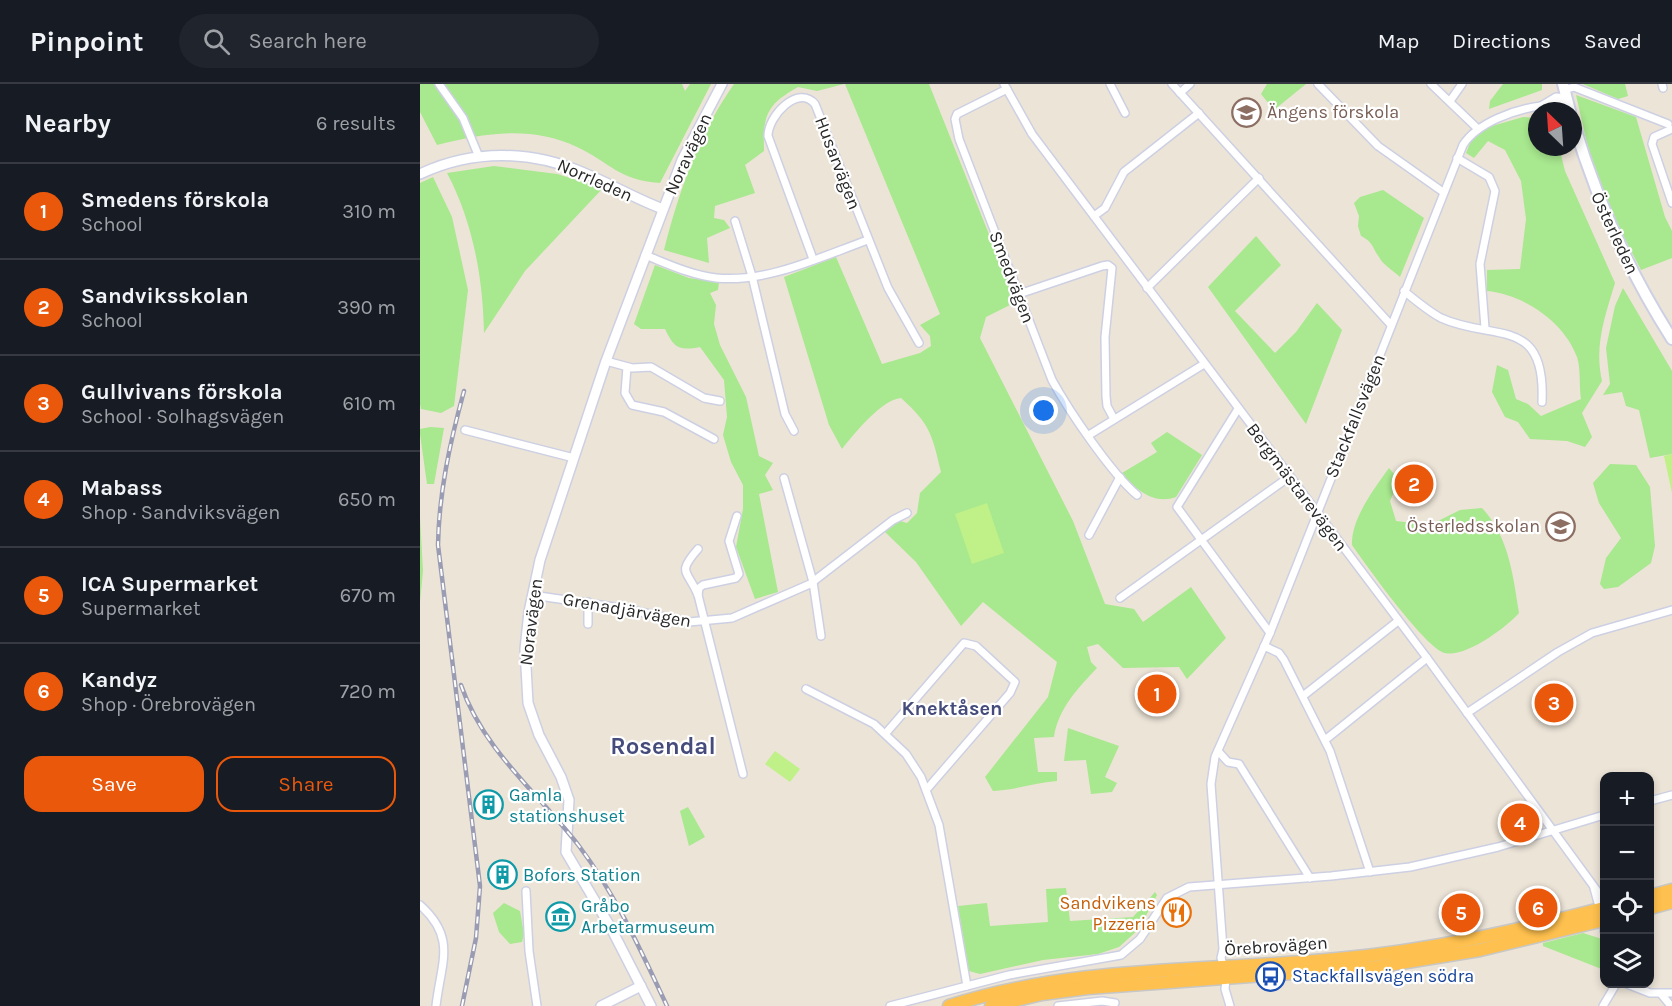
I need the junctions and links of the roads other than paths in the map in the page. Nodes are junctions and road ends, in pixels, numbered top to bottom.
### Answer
1 (440, 84) edge
2 (722, 84) edge
3 (1110, 84) edge
4 (1172, 84) edge
5 (1190, 84) edge
6 (1318, 84) edge
7 (1431, 84) edge
8 (1462, 84) edge
9 (1005, 87) edge
10 (1565, 90) edge
11 (1180, 93) junction
12 (1450, 101) junction
13 (1125, 112) dead end
14 (1199, 113) junction
15 (1670, 127) edge
16 (1478, 129) junction
17 (1582, 149) edge
18 (479, 157) junction
19 (1457, 158) junction
20 (420, 174) edge
21 (1259, 178) junction
22 (1443, 192) junction
23 (1672, 203) edge
24 (663, 209) junction
25 (1094, 216) junction
26 (735, 221) dead end
27 (868, 240) junction
28 (645, 255) junction
29 (813, 259) junction
30 (752, 276) junction
31 (1148, 288) junction
32 (1404, 291) junction
33 (1019, 294) junction
34 (1391, 326) junction
35 (1485, 328) junction
36 (1672, 339) edge
37 (919, 343) dead end
38 (606, 361) junction
39 (1204, 364) junction
40 (627, 367) junction
41 (720, 400) dead end
42 (1542, 402) dead end
43 (1238, 409) junction
44 (1114, 419) junction
45 (465, 430) dead end
46 (794, 431) dead end
47 (1089, 435) junction
48 (714, 439) dead end
49 (574, 458) junction
50 (1120, 477) junction
51 (1289, 477) junction
52 (784, 478) dead end
53 (1137, 495) dead end
54 (907, 513) dead end
55 (1316, 513) junction
56 (737, 516) dead end
57 (1089, 535) dead end
58 (1200, 539) junction
59 (698, 549) dead end
60 (813, 582) junction
61 (532, 595) junction
62 (698, 596) junction
63 (1120, 598) dead end
64 (588, 602) junction
65 (1672, 610) edge
66 (1398, 621) junction
67 (705, 622) junction
68 (588, 624) dead end
69 (1270, 633) junction
70 (821, 636) dead end
71 (1264, 646) junction
72 (1427, 658) junction
73 (806, 689) dead end
74 (1303, 696) junction
75 (1467, 713) junction
76 (886, 733) junction
77 (1325, 740) junction
78 (1218, 751) junction
79 (743, 774) dead end
80 (927, 789) junction
81 (1672, 795) edge
82 (1654, 800) edge
83 (1600, 817) edge
84 (1552, 832) junction
85 (1370, 872) junction
86 (1310, 878) junction
87 (1217, 885) junction
88 (526, 891) dead end
89 (1672, 891) edge
90 (1600, 895) edge
91 (1654, 895) edge
92 (1672, 902) edge
93 (420, 905) edge
94 (1654, 907) edge
95 (1600, 919) edge
96 (1225, 973) junction
97 (640, 986) junction
98 (967, 986) junction
99 (1614, 988) edge
100 (1634, 988) edge
101 (1672, 993) edge
102 (1662, 995) junction
103 (1115, 1003) dead end
104 (436, 1006) edge
105 (537, 1006) edge
106 (601, 1006) edge
107 (651, 1006) edge
108 (890, 1006) edge
109 (949, 1006) edge
110 (991, 1006) edge
111 (1058, 1006) edge
112 (1230, 1006) edge
113 (1603, 1006) edge
114 (1671, 1006) edge

1 - 18 street
2 - 24 street, Noravägen
3 - 13 street
4 - 11 street
5 - 11 street
6 - 22 street
7 - 12 street
8 - 12 street
9 - 25 street, Bergmästarevägen
9 - 33 street, Smedvägen
10 - 15 street
10 - 16 street, Stackfallsvägen
11 - 14 street
12 - 16 street
14 - 21 street
14 - 25 street
15 - 23 street
16 - 19 street, Stackfallsvägen
17 - 36 main road, Österleden
18 - 20 street, Norrleden
18 - 24 street, Norrleden
19 - 22 street, Stackfallsvägen
19 - 35 street
21 - 31 street
21 - 34 street
22 - 32 street, Stackfallsvägen
24 - 28 street, Noravägen
25 - 31 street, Bergmästarevägen
26 - 30 street
27 - 29 street
27 - 29 street, Husarvägen
27 - 37 street, Husarvägen
28 - 30 street
28 - 38 street, Noravägen
29 - 30 street
30 - 46 street
31 - 39 street, Bergmästarevägen
32 - 34 street, Stackfallsvägen
32 - 35 street
33 - 44 street
33 - 47 street, Smedvägen
34 - 55 street, Stackfallsvägen
35 - 42 street
38 - 40 street
38 - 49 street, Noravägen
39 - 43 street, Bergmästarevägen
39 - 44 street
40 - 41 street
40 - 48 street
43 - 51 street, Bergmästarevägen
43 - 58 street
44 - 47 street
45 - 49 street
47 - 50 street, Smedvägen
49 - 61 street, Noravägen
50 - 53 street, Smedvägen
50 - 57 street
51 - 55 street, Bergmästarevägen
51 - 58 street
52 - 60 street
54 - 60 street, Grenadjärvägen
55 - 66 street, Bergmästarevägen
55 - 69 street, Stackfallsvägen
56 - 62 street
58 - 63 street
58 - 69 street
59 - 62 street
60 - 67 street, Grenadjärvägen
60 - 70 street
61 - 64 street, Grenadjärvägen
61 - 97 street, Noravägen
62 - 67 street
64 - 67 street, Grenadjärvägen
64 - 68 street
65 - 75 street
66 - 72 street, Bergmästarevägen
66 - 74 street
67 - 79 street
69 - 71 street, Stackfallsvägen
71 - 74 street
71 - 78 street, Stackfallsvägen
72 - 75 street, Bergmästarevägen
72 - 77 street
73 - 76 street
74 - 77 street
75 - 84 street, Bergmästarevägen
76 - 80 street
76 - 80 street
77 - 85 street
78 - 86 street
78 - 87 street, Stackfallsvägen
80 - 98 street
81 - 82 street
83 - 84 street
84 - 85 street
84 - 90 street, Bergmästarevägen
85 - 86 street
86 - 87 street
87 - 96 street, Stackfallsvägen
87 - 98 street
88 - 105 street
89 - 91 highway
92 - 94 highway
93 - 104 street
95 - 96 highway, Örebrovägen
96 - 109 highway, Örebrovägen
96 - 110 highway, Örebrovägen
96 - 112 street
97 - 106 street
97 - 107 street, Noravägen
98 - 108 street
99 - 113 street
100 - 102 street
101 - 102 street
102 - 114 street
103 - 111 street

